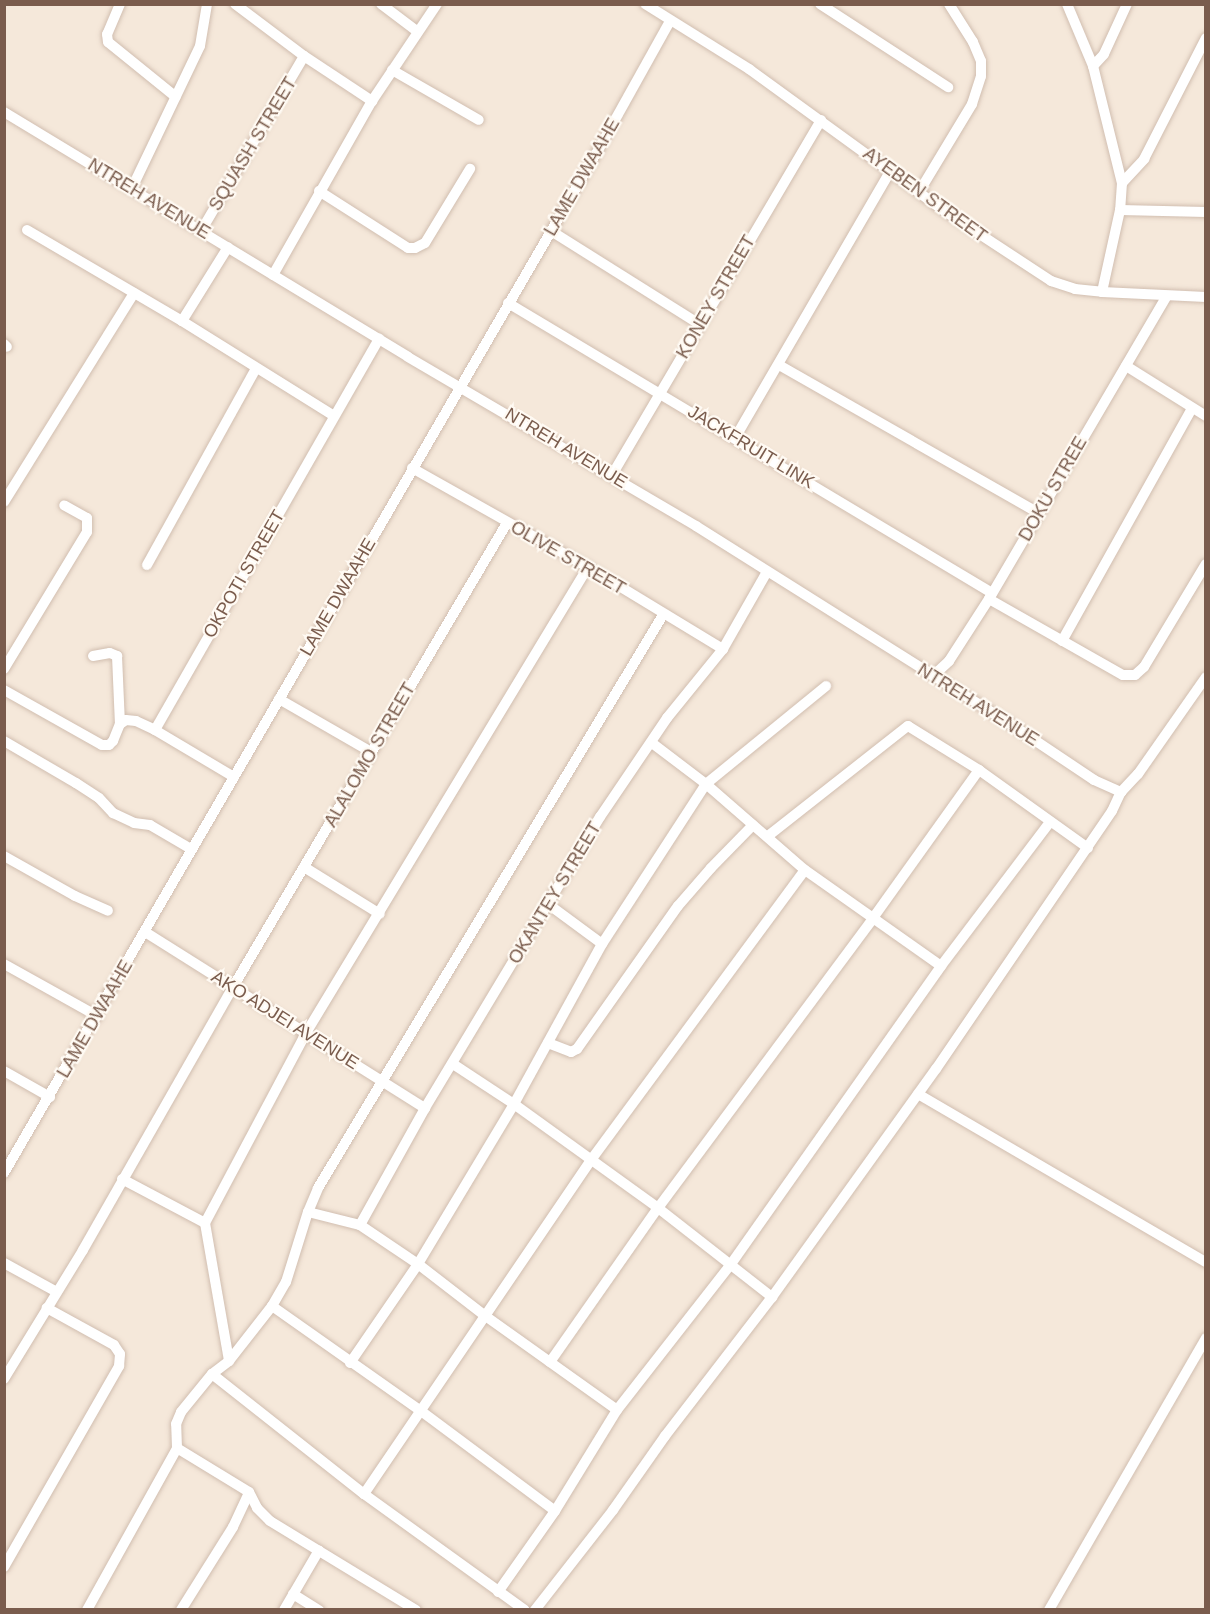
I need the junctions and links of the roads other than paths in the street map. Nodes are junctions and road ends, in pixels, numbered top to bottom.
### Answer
1 (120, 4) edge
2 (207, 4) edge
3 (235, 4) edge
4 (381, 4) edge
5 (437, 4) edge
6 (645, 4) edge
7 (820, 4) edge
8 (949, 4) edge
9 (1067, 4) edge
10 (1128, 4) edge
11 (670, 21) junction
12 (418, 32) junction
13 (1206, 38) edge
14 (304, 56) junction
15 (1094, 66) junction
16 (392, 70) junction
17 (948, 87) dead end
18 (176, 97) junction
19 (372, 101) junction
20 (4, 112) edge
21 (479, 120) dead end
22 (821, 120) junction
23 (470, 169) dead end
24 (890, 172) junction
25 (1122, 183) junction
26 (132, 188) junction
27 (319, 191) junction
28 (919, 192) junction
29 (1120, 210) junction
30 (1206, 212) edge
31 (27, 230) dead end
32 (201, 231) junction
33 (551, 231) junction
34 (228, 247) junction
35 (273, 274) junction
36 (1102, 292) junction
37 (134, 293) junction
38 (1167, 296) junction
39 (1206, 297) edge
40 (508, 303) junction
41 (182, 321) junction
42 (699, 324) junction
43 (379, 339) junction
44 (779, 365) junction
45 (1126, 366) junction
46 (255, 369) junction
47 (460, 386) junction
48 (660, 393) junction
49 (1192, 408) junction
50 (334, 416) junction
51 (1206, 416) edge
52 (735, 438) junction
53 (412, 468) junction
54 (612, 475) junction
55 (4, 502) edge
56 (64, 505) dead end
57 (1038, 513) junction
58 (507, 522) junction
59 (1206, 564) edge
60 (147, 565) dead end
61 (588, 567) junction
62 (767, 572) junction
63 (991, 596) junction
64 (663, 615) junction
65 (1062, 641) junction
66 (723, 649) junction
67 (93, 657) dead end
68 (4, 669) edge
69 (933, 676) junction
70 (1206, 678) edge
71 (826, 686) dead end
72 (4, 690) edge
73 (279, 699) junction
74 (120, 724) junction
75 (155, 730) junction
76 (4, 741) edge
77 (652, 743) junction
78 (371, 752) junction
79 (979, 770) junction
80 (234, 777) junction
81 (706, 784) junction
82 (1121, 792) junction
83 (1050, 822) junction
84 (753, 825) junction
85 (768, 836) junction
86 (1088, 848) junction
87 (191, 849) junction
88 (4, 856) edge
89 (304, 867) junction
90 (805, 870) junction
91 (548, 904) junction
92 (108, 911) dead end
93 (380, 914) junction
94 (873, 918) junction
95 (146, 932) junction
96 (602, 944) junction
97 (4, 964) edge
98 (941, 966) junction
99 (233, 987) junction
100 (97, 1016) junction
101 (306, 1034) junction
102 (548, 1043) junction
103 (453, 1064) junction
104 (4, 1071) edge
105 (382, 1079) junction
106 (918, 1094) junction
107 (50, 1097) junction
108 (514, 1104) junction
109 (425, 1108) junction
110 (591, 1160) junction
111 (6, 1168) edge
112 (122, 1179) junction
113 (658, 1208) junction
114 (308, 1212) junction
115 (205, 1223) junction
116 (360, 1225) junction
117 (1206, 1262) edge
118 (4, 1263) edge
119 (418, 1264) junction
120 (730, 1264) junction
121 (57, 1292) junction
122 (772, 1296) junction
123 (272, 1306) junction
124 (47, 1308) junction
125 (484, 1315) junction
126 (1206, 1338) edge
127 (229, 1360) junction
128 (550, 1362) junction
129 (350, 1363) junction
130 (212, 1374) junction
131 (4, 1379) edge
132 (617, 1410) junction
133 (421, 1411) junction
134 (177, 1448) junction
135 (249, 1492) junction
136 (364, 1494) junction
137 (555, 1511) junction
138 (319, 1550) junction
139 (5, 1565) edge
140 (498, 1592) junction
141 (293, 1594) junction
142 (87, 1610) edge
143 (182, 1610) edge
144 (284, 1610) edge
145 (320, 1610) edge
146 (416, 1610) edge
147 (525, 1610) edge
148 (535, 1610) edge
149 (1049, 1610) edge

1 - 18 street
2 - 18 street
3 - 14 street
4 - 12 street
5 - 12 street
6 - 11 street, AYEBEN STREET
7 - 17 street
8 - 28 street
9 - 15 street
10 - 15 street
11 - 22 street, AYEBEN STREET
11 - 33 street, LAME DWAAHE
12 - 16 street
13 - 25 street
14 - 19 street
14 - 32 street, SQUASH STREET
15 - 25 street
16 - 19 street
16 - 21 street
18 - 26 street
19 - 27 street
20 - 26 street, NTREH AVENUE
22 - 24 street, AYEBEN STREET
22 - 42 street, KONEY STREET
23 - 27 street
24 - 28 street, AYEBEN STREET
24 - 44 street
25 - 29 street
26 - 32 street, NTREH AVENUE
27 - 35 street
28 - 36 street, AYEBEN STREET
29 - 30 street
29 - 36 street
31 - 37 street
32 - 34 street, NTREH AVENUE
33 - 40 street, LAME DWAAHE
33 - 42 street
34 - 35 street, NTREH AVENUE
34 - 41 street
35 - 43 street, NTREH AVENUE
36 - 38 street, AYEBEN STREET
37 - 41 street
37 - 55 street
38 - 39 street, AYEBEN STREET
38 - 45 street, DOKU STREE
40 - 47 street, LAME DWAAHE
40 - 48 street, JACKFRUIT LINK
41 - 46 street
42 - 48 street, KONEY STREET
43 - 47 street, NTREH AVENUE
43 - 50 street, OKPOTI STREET
44 - 52 street
44 - 57 street
45 - 49 street
45 - 57 street, DOKU STREE
46 - 50 street
46 - 60 street
47 - 53 street, LAME DWAAHE
47 - 54 street, NTREH AVENUE
48 - 52 street, JACKFRUIT LINK
48 - 54 street, KONEY STREET
49 - 51 street
49 - 65 street
50 - 75 street, OKPOTI STREET
52 - 63 street, JACKFRUIT LINK
53 - 58 street, OLIVE STREET
53 - 73 street, LAME DWAAHE
54 - 62 street, NTREH AVENUE
56 - 68 street
57 - 63 street, DOKU STREE
58 - 61 street, OLIVE STREET
58 - 78 street, ALALOMO STREET
59 - 65 street, JACKFRUIT LINK
61 - 64 street, OLIVE STREET
61 - 93 street
62 - 66 street, OKANTEY STREET
62 - 69 street, NTREH AVENUE
63 - 65 street, JACKFRUIT LINK
63 - 69 street, DOKU STREE
64 - 66 street, OLIVE STREET
64 - 105 street
66 - 77 street, OKANTEY STREET
67 - 74 street
69 - 82 street, NTREH AVENUE
70 - 82 street
71 - 81 street
72 - 74 street
73 - 78 street
73 - 80 street, LAME DWAAHE
74 - 75 street
75 - 80 street
76 - 87 street
77 - 81 street
77 - 91 street, OKANTEY STREET
78 - 89 street, ALALOMO STREET
79 - 83 street
79 - 85 street
79 - 94 street
80 - 87 street, LAME DWAAHE
81 - 84 street
81 - 96 street
82 - 86 street
83 - 86 street
83 - 98 street
84 - 85 street
84 - 102 street
85 - 90 street
86 - 106 street
87 - 95 street, LAME DWAAHE
88 - 92 street
89 - 93 street
89 - 99 street, ALALOMO STREET
90 - 94 street
90 - 110 street
91 - 96 street
91 - 103 street, OKANTEY STREET
93 - 101 street
94 - 98 street
94 - 113 street
95 - 99 street, AKO ADJEI AVENUE
95 - 100 street, LAME DWAAHE
96 - 102 street
97 - 100 street
98 - 120 street
99 - 101 street, AKO ADJEI AVENUE
99 - 112 street, ALALOMO STREET
100 - 107 street, LAME DWAAHE
101 - 105 street, AKO ADJEI AVENUE
101 - 115 street
102 - 108 street
103 - 108 street
103 - 109 street, OKANTEY STREET
104 - 107 street
105 - 109 street, AKO ADJEI AVENUE
105 - 114 street
106 - 117 street
106 - 122 street
107 - 111 street, LAME DWAAHE
108 - 110 street
108 - 119 street
109 - 116 street, OKANTEY STREET
110 - 113 street
110 - 125 street
112 - 115 street
112 - 121 street, ALALOMO STREET
113 - 120 street
113 - 128 street
114 - 116 street
114 - 123 street
115 - 127 street
116 - 119 street
118 - 121 street
119 - 125 street
119 - 129 street
120 - 122 street
120 - 132 street
121 - 124 street, ALALOMO STREET
122 - 148 street
123 - 127 street
123 - 129 street
124 - 131 street, ALALOMO STREET
124 - 139 street
125 - 128 street
125 - 133 street
126 - 149 street
127 - 130 street
128 - 132 street
129 - 133 street
130 - 134 street
130 - 136 street
132 - 137 street
133 - 136 street
133 - 137 street
134 - 135 street
134 - 142 street
135 - 138 street
135 - 143 street
136 - 140 street
137 - 140 street
138 - 141 street
138 - 146 street
140 - 147 street
141 - 144 street
141 - 145 street

